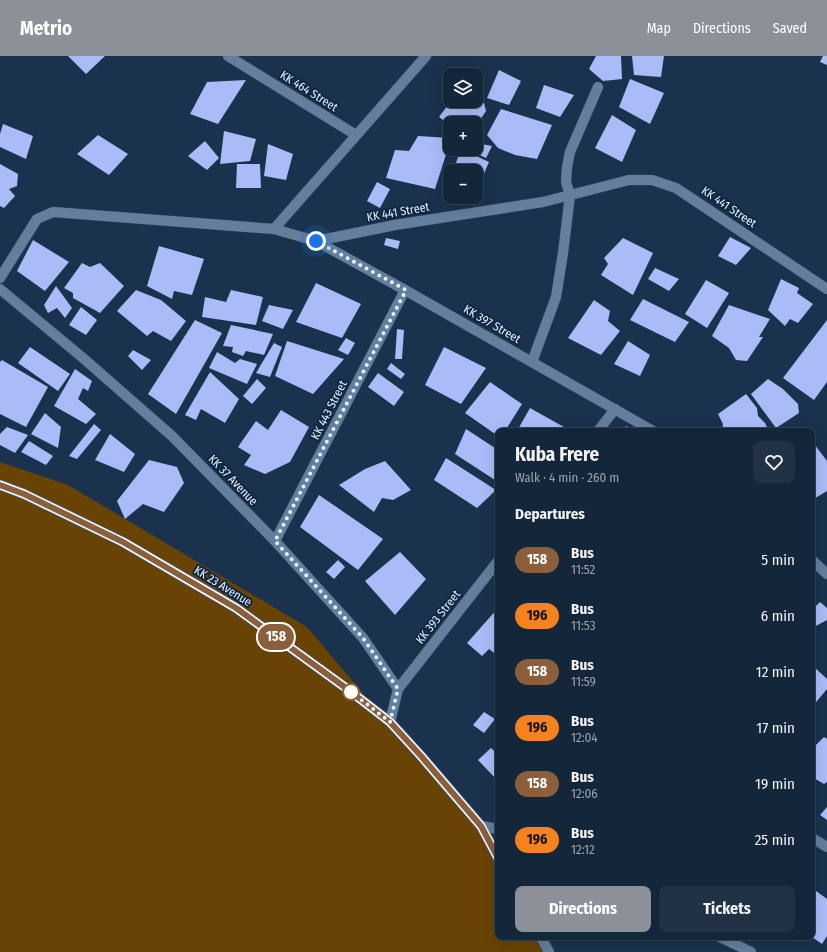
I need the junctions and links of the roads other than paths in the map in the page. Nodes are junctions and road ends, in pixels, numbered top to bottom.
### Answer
1 (228, 56) edge
2 (426, 56) edge
3 (598, 87) dead end
4 (356, 135) junction
5 (570, 195) junction
6 (274, 229) junction
7 (316, 241) junction
8 (0, 278) edge
9 (0, 289) edge
10 (827, 289) edge
11 (406, 290) junction
12 (532, 362) junction
13 (615, 408) junction
14 (600, 428) edge
15 (648, 428) edge
16 (0, 485) edge
17 (275, 541) junction
18 (815, 563) edge
19 (495, 565) edge
20 (827, 574) edge
21 (398, 689) junction
22 (390, 722) junction
23 (481, 826) junction
24 (495, 828) edge
25 (815, 840) edge
26 (827, 847) edge
27 (495, 852) edge
28 (543, 940) edge
29 (726, 940) edge
30 (549, 952) edge
31 (751, 952) edge

1 - 4 street, KK 464 Street
2 - 4 street
3 - 5 street
4 - 6 street
5 - 7 street, KK 441 Street
5 - 10 street, KK 441 Street
5 - 12 street
6 - 7 street, KK 441 Street
6 - 8 street, KK 441 Street
7 - 11 street, KK 397 Street
9 - 17 street, KK 37 Avenue
11 - 12 street, KK 397 Street
11 - 17 street, KK 443 Street
12 - 13 street, KK 397 Street
13 - 14 street
13 - 15 street, KK 397 Street
16 - 22 street, KK 23 Avenue
17 - 21 street, KK 37 Avenue
18 - 20 street
19 - 21 street, KK 393 Street
21 - 22 street
22 - 23 street, KK 23 Avenue
23 - 24 street
23 - 27 street, KK 23 Avenue
25 - 26 street
28 - 30 street
29 - 31 street

